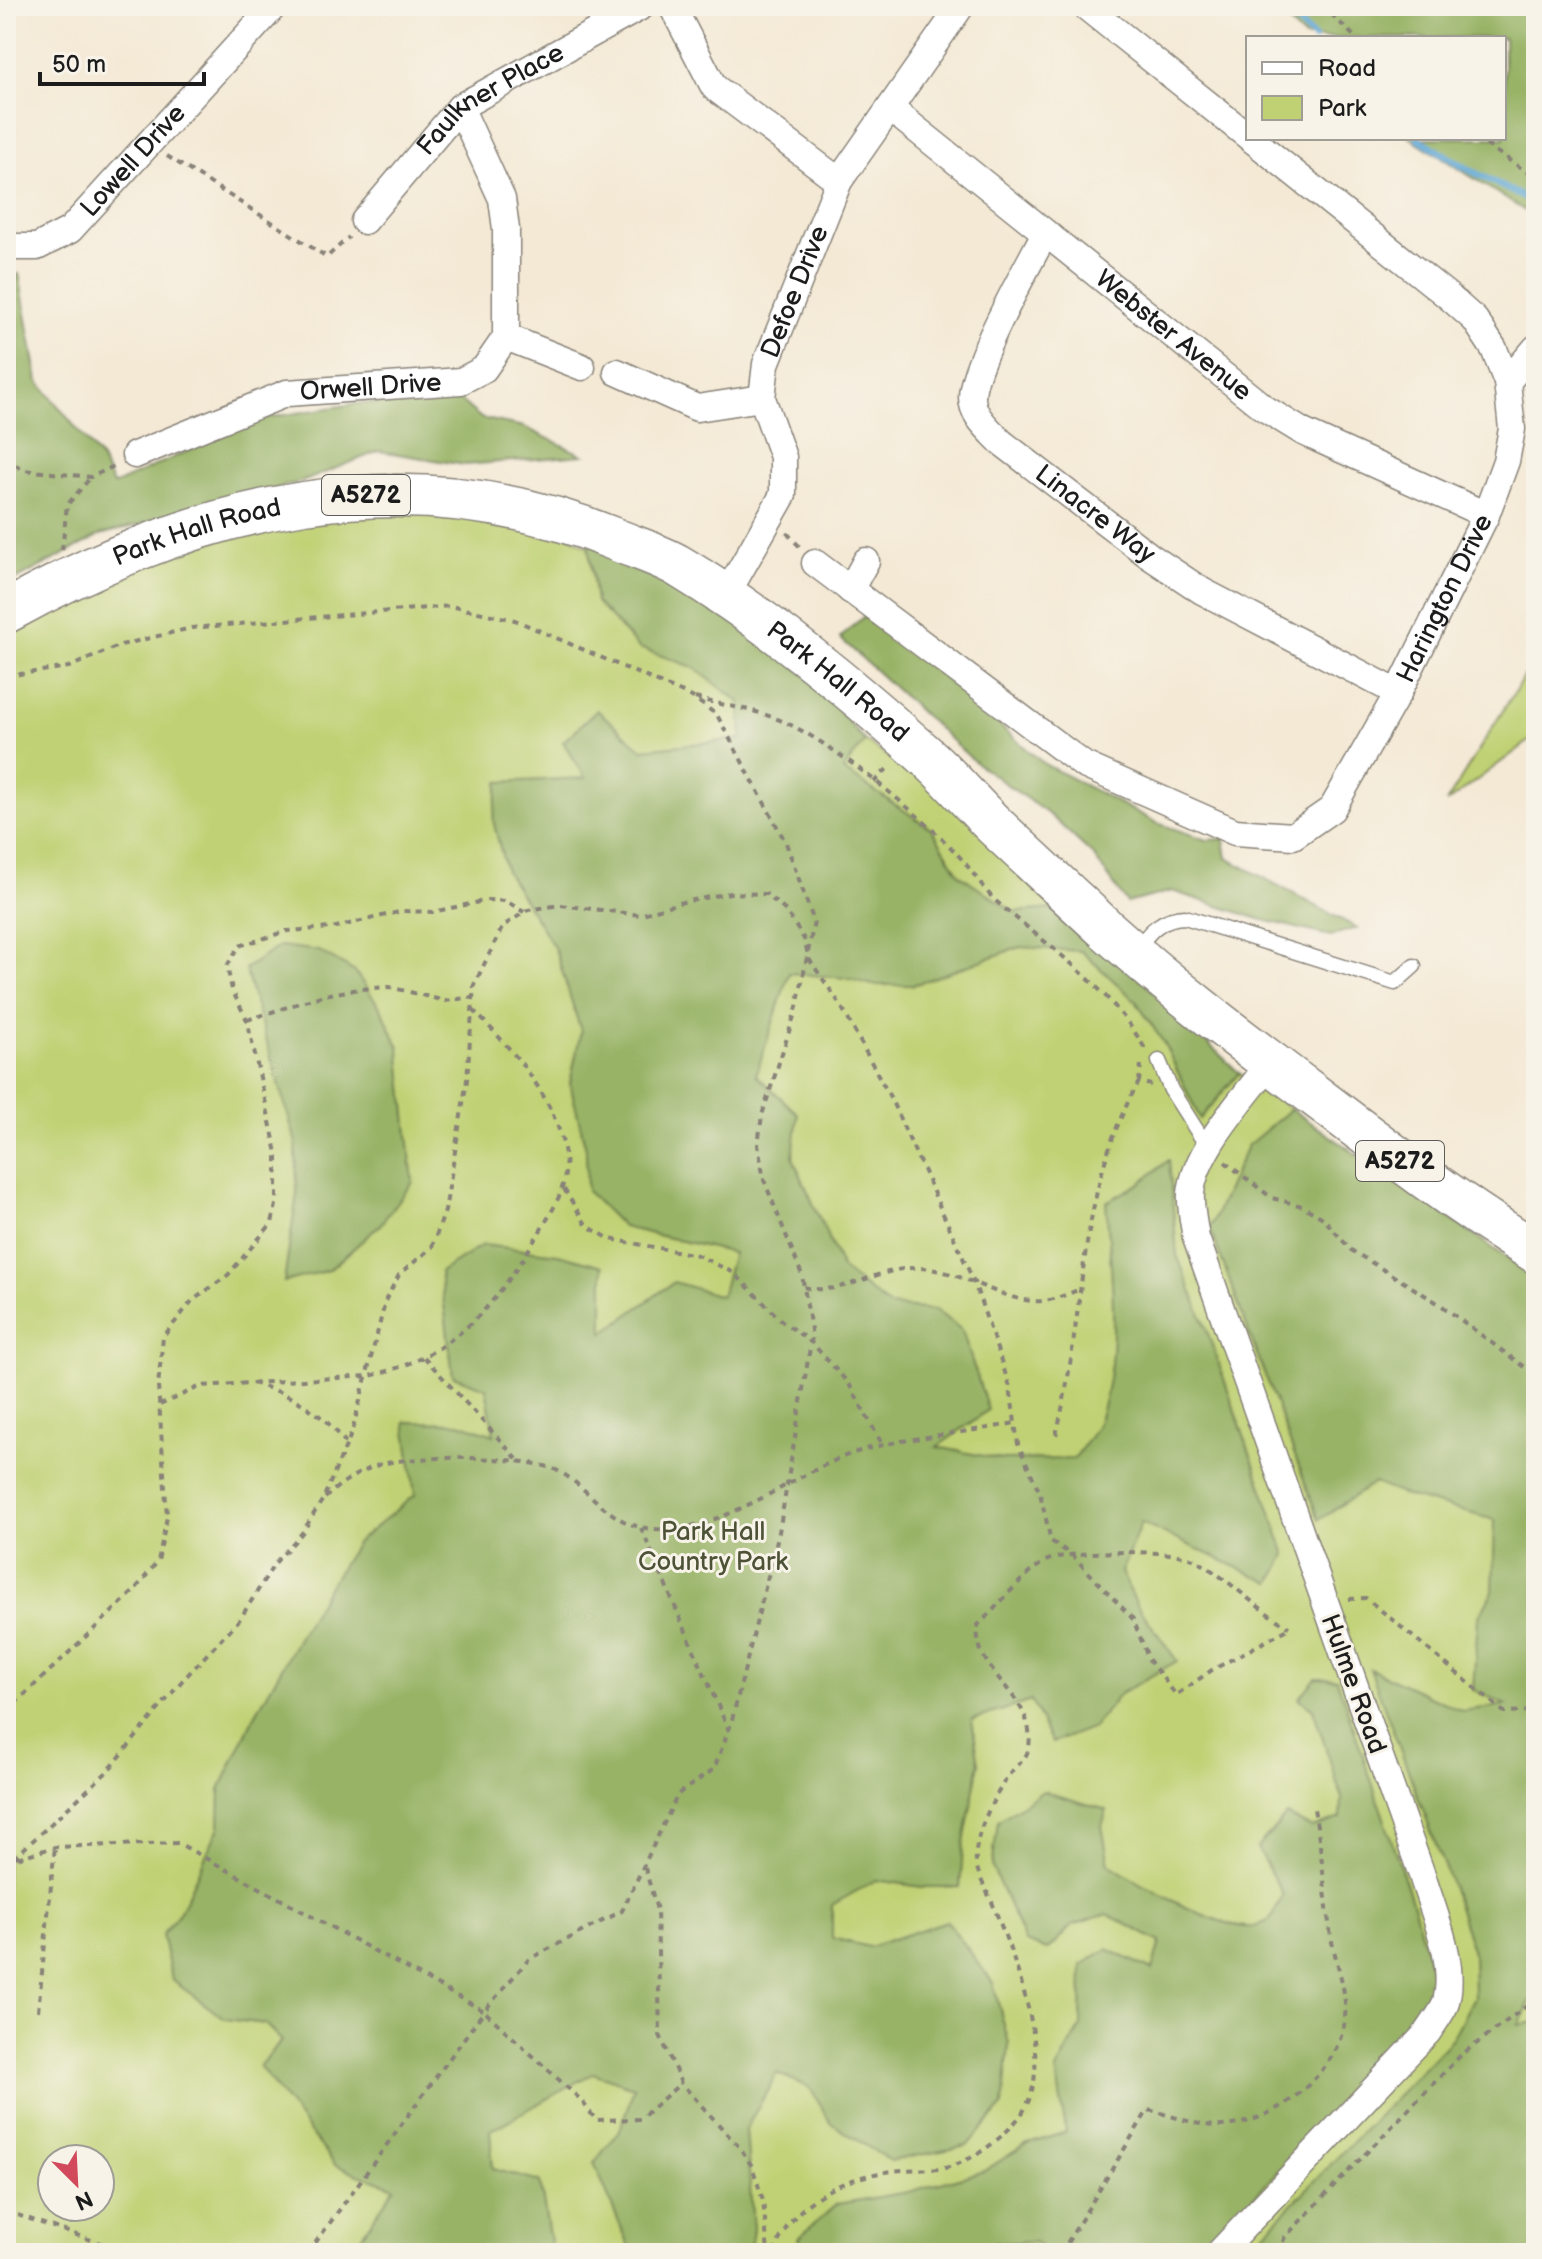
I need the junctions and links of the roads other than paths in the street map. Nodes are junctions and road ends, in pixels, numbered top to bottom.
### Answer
1 (274, 6) edge
2 (642, 6) edge
3 (672, 6) edge
4 (961, 6) edge
5 (1085, 6) edge
6 (460, 107) junction
7 (891, 109) junction
8 (1246, 136) edge
9 (1251, 140) edge
10 (839, 181) junction
11 (364, 221) dead end
12 (1045, 233) junction
13 (6, 247) edge
14 (506, 337) junction
15 (1536, 348) edge
16 (582, 367) dead end
17 (617, 372) dead end
18 (1507, 382) junction
19 (762, 398) junction
20 (135, 455) road end
21 (1486, 515) junction
22 (866, 561) dead end
23 (815, 563) road end
24 (850, 590) junction
25 (725, 597) junction
26 (6, 612) edge
27 (1398, 693) junction
28 (1135, 955) junction
29 (1414, 966) dead end
30 (1159, 1061) dead end
31 (1271, 1062) junction
32 (1208, 1148) junction
33 (1536, 1252) edge
34 (1219, 2253) edge

1 - 13 street, Lowell Drive
2 - 6 street, Faulkner Place
3 - 10 street
4 - 7 street, Defoe Drive
5 - 8 street, Harington Drive
6 - 11 street, Faulkner Place
6 - 14 street
7 - 10 street, Defoe Drive
7 - 12 street, Webster Avenue
9 - 18 street, Harington Drive
10 - 19 street, Defoe Drive
12 - 21 street, Webster Avenue
12 - 27 street, Linacre Way
14 - 16 street
14 - 20 street, Orwell Drive
15 - 18 street
17 - 19 street
18 - 21 street, Harington Drive
19 - 25 street, Defoe Drive
21 - 27 street, Harington Drive
22 - 24 street
23 - 24 street, Harington Drive
24 - 27 street, Harington Drive
25 - 26 main road, Park Hall Road / A5272
25 - 28 main road, Park Hall Road / A5272
28 - 29 lane
28 - 31 main road, Park Hall Road / A5272
30 - 32 lane
31 - 32 street, Hulme Road
31 - 33 main road, Park Hall Road / A5272
32 - 34 street, Hulme Road

